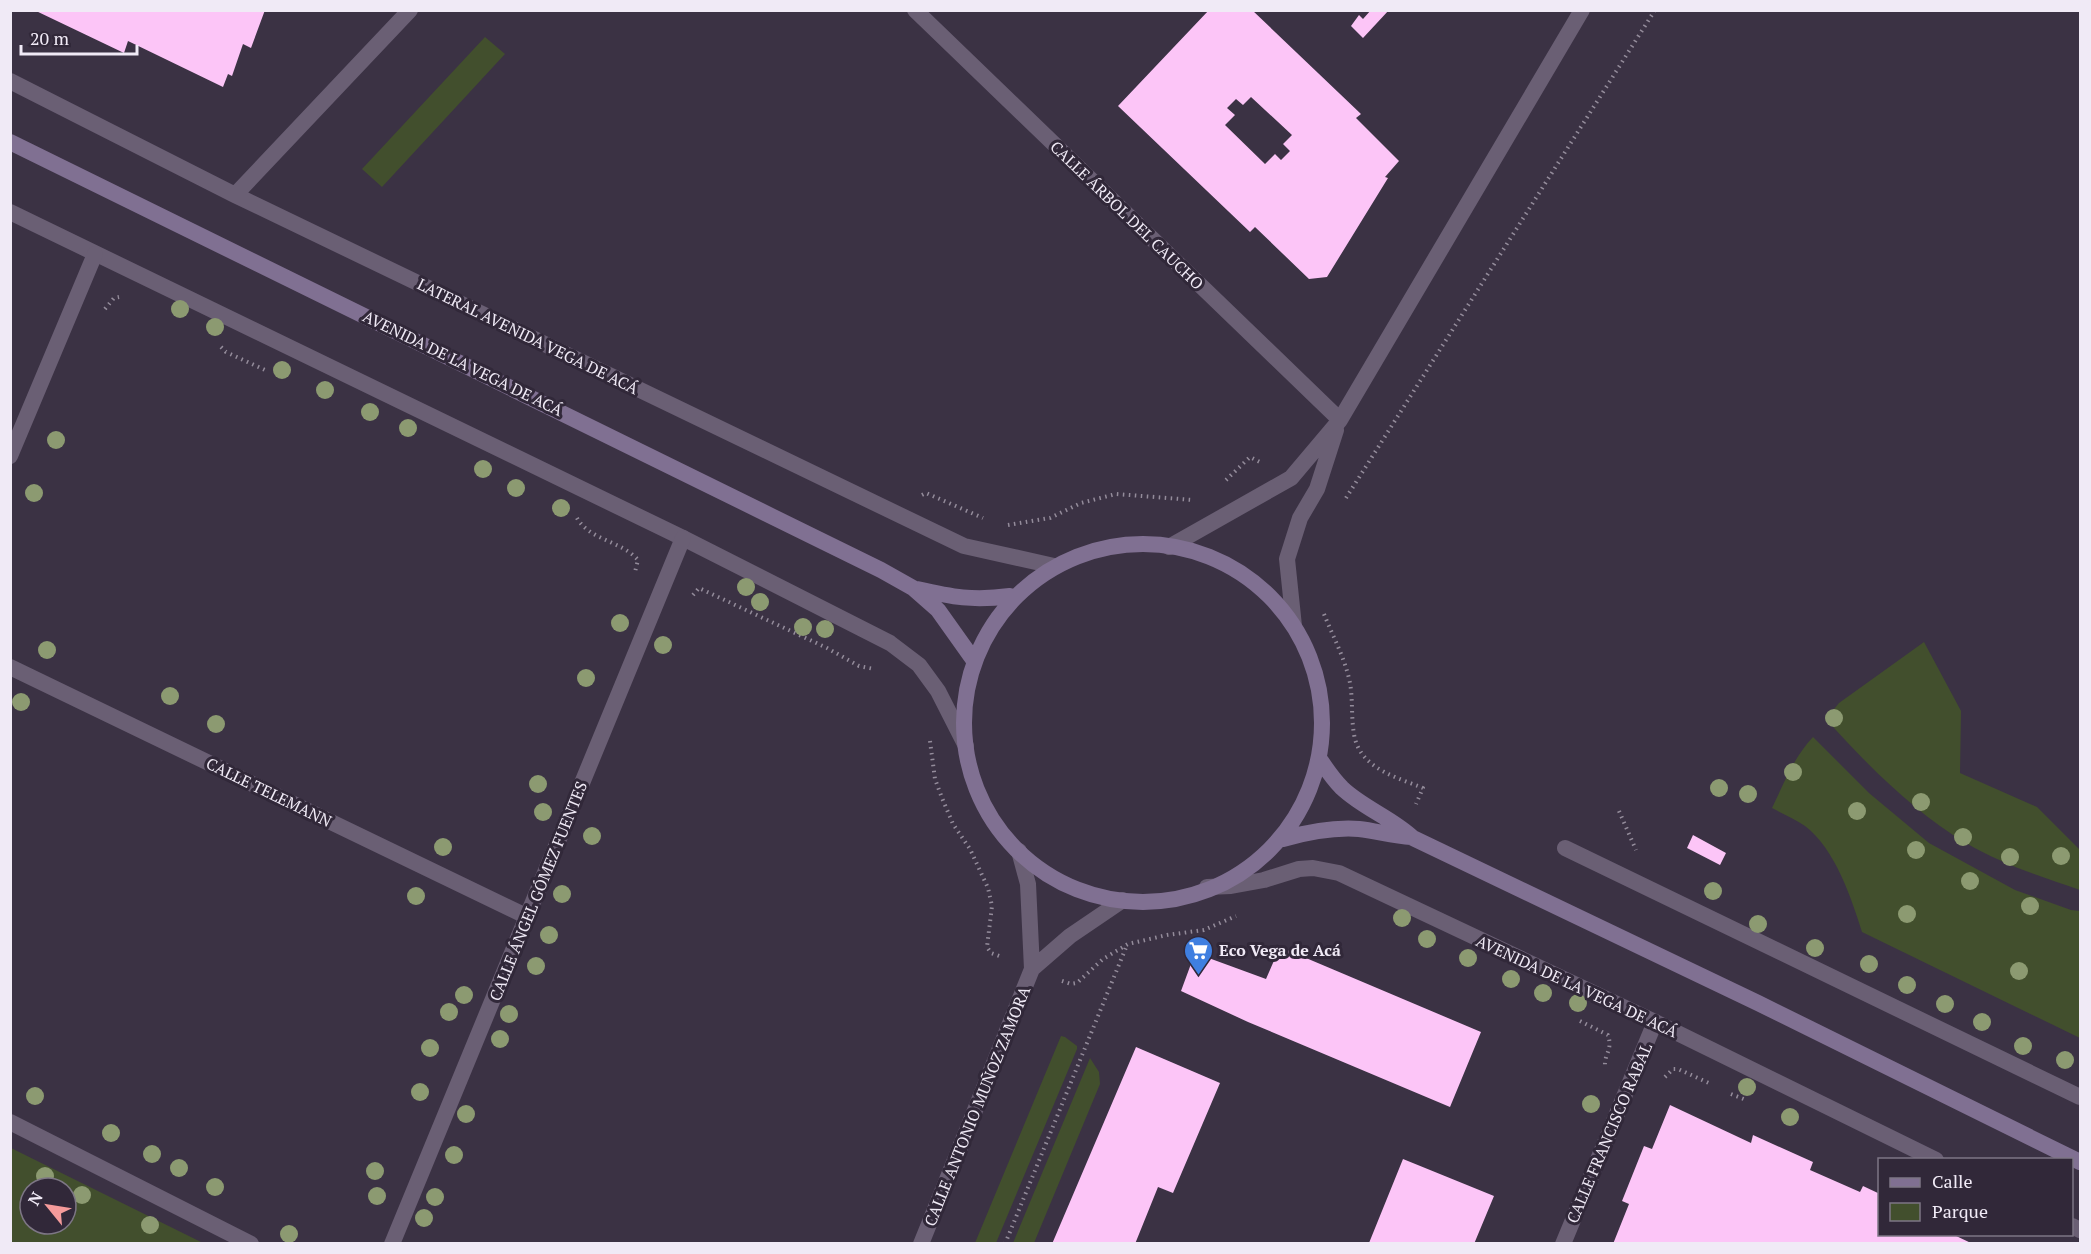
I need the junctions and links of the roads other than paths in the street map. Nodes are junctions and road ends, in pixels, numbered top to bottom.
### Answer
1 (410, 10) edge
2 (915, 10) edge
3 (1582, 10) edge
4 (10, 81) edge
5 (10, 142) edge
6 (235, 195) junction
7 (10, 212) edge
8 (94, 254) junction
9 (1340, 420) junction
10 (10, 456) edge
11 (683, 538) junction
12 (1169, 547) junction
13 (1054, 566) junction
14 (913, 588) junction
15 (1010, 596) junction
16 (1294, 626) junction
17 (975, 662) junction
18 (10, 667) edge
19 (966, 746) junction
20 (1321, 761) junction
21 (1413, 838) junction
22 (1282, 839) junction
23 (1565, 848) dead end
24 (1018, 851) junction
25 (1207, 886) junction
26 (1123, 900) junction
27 (528, 916) junction
28 (1032, 969) junction
29 (1655, 1023) junction
30 (2080, 1097) edge
31 (10, 1122) edge
32 (1932, 1158) edge
33 (2072, 1158) edge
34 (251, 1244) edge
35 (392, 1244) edge
36 (921, 1244) edge
37 (1563, 1244) edge

1 - 6 street
2 - 9 street, CALLE ÁRBOL DEL CAUCHO
3 - 9 street
4 - 6 street, LATERAL AVENIDA VEGA DE ACÁ
5 - 14 main road, AVENIDA DE LA VEGA DE ACÁ
6 - 13 street, LATERAL AVENIDA VEGA DE ACÁ
7 - 8 street
8 - 10 street
8 - 11 street
9 - 12 street
9 - 16 street
11 - 19 street
11 - 27 street, CALLE ÁNGEL GÓMEZ FUENTES
12 - 13 main road
12 - 16 main road
13 - 15 main road
14 - 15 main road, AVENIDA DE LA VEGA DE ACÁ
14 - 17 main road, AVENIDA DE LA VEGA DE ACÁ
15 - 17 main road
16 - 20 main road
17 - 19 main road
18 - 27 street, CALLE TELEMANN
19 - 24 main road
20 - 21 main road
20 - 22 main road
21 - 22 main road
21 - 33 main road
22 - 25 main road
23 - 30 street
24 - 26 main road
24 - 28 street, CALLE ANTONIO MUÑOZ ZAMORA
25 - 26 main road
25 - 29 street, AVENIDA DE LA VEGA DE ACÁ
26 - 28 street, CALLE ANTONIO MUÑOZ ZAMORA
27 - 35 street, CALLE ÁNGEL GÓMEZ FUENTES
28 - 36 street, CALLE ANTONIO MUÑOZ ZAMORA
29 - 32 street, AVENIDA DE LA VEGA DE ACÁ
29 - 37 street, CALLE FRANCISCO RABAL
31 - 34 street

